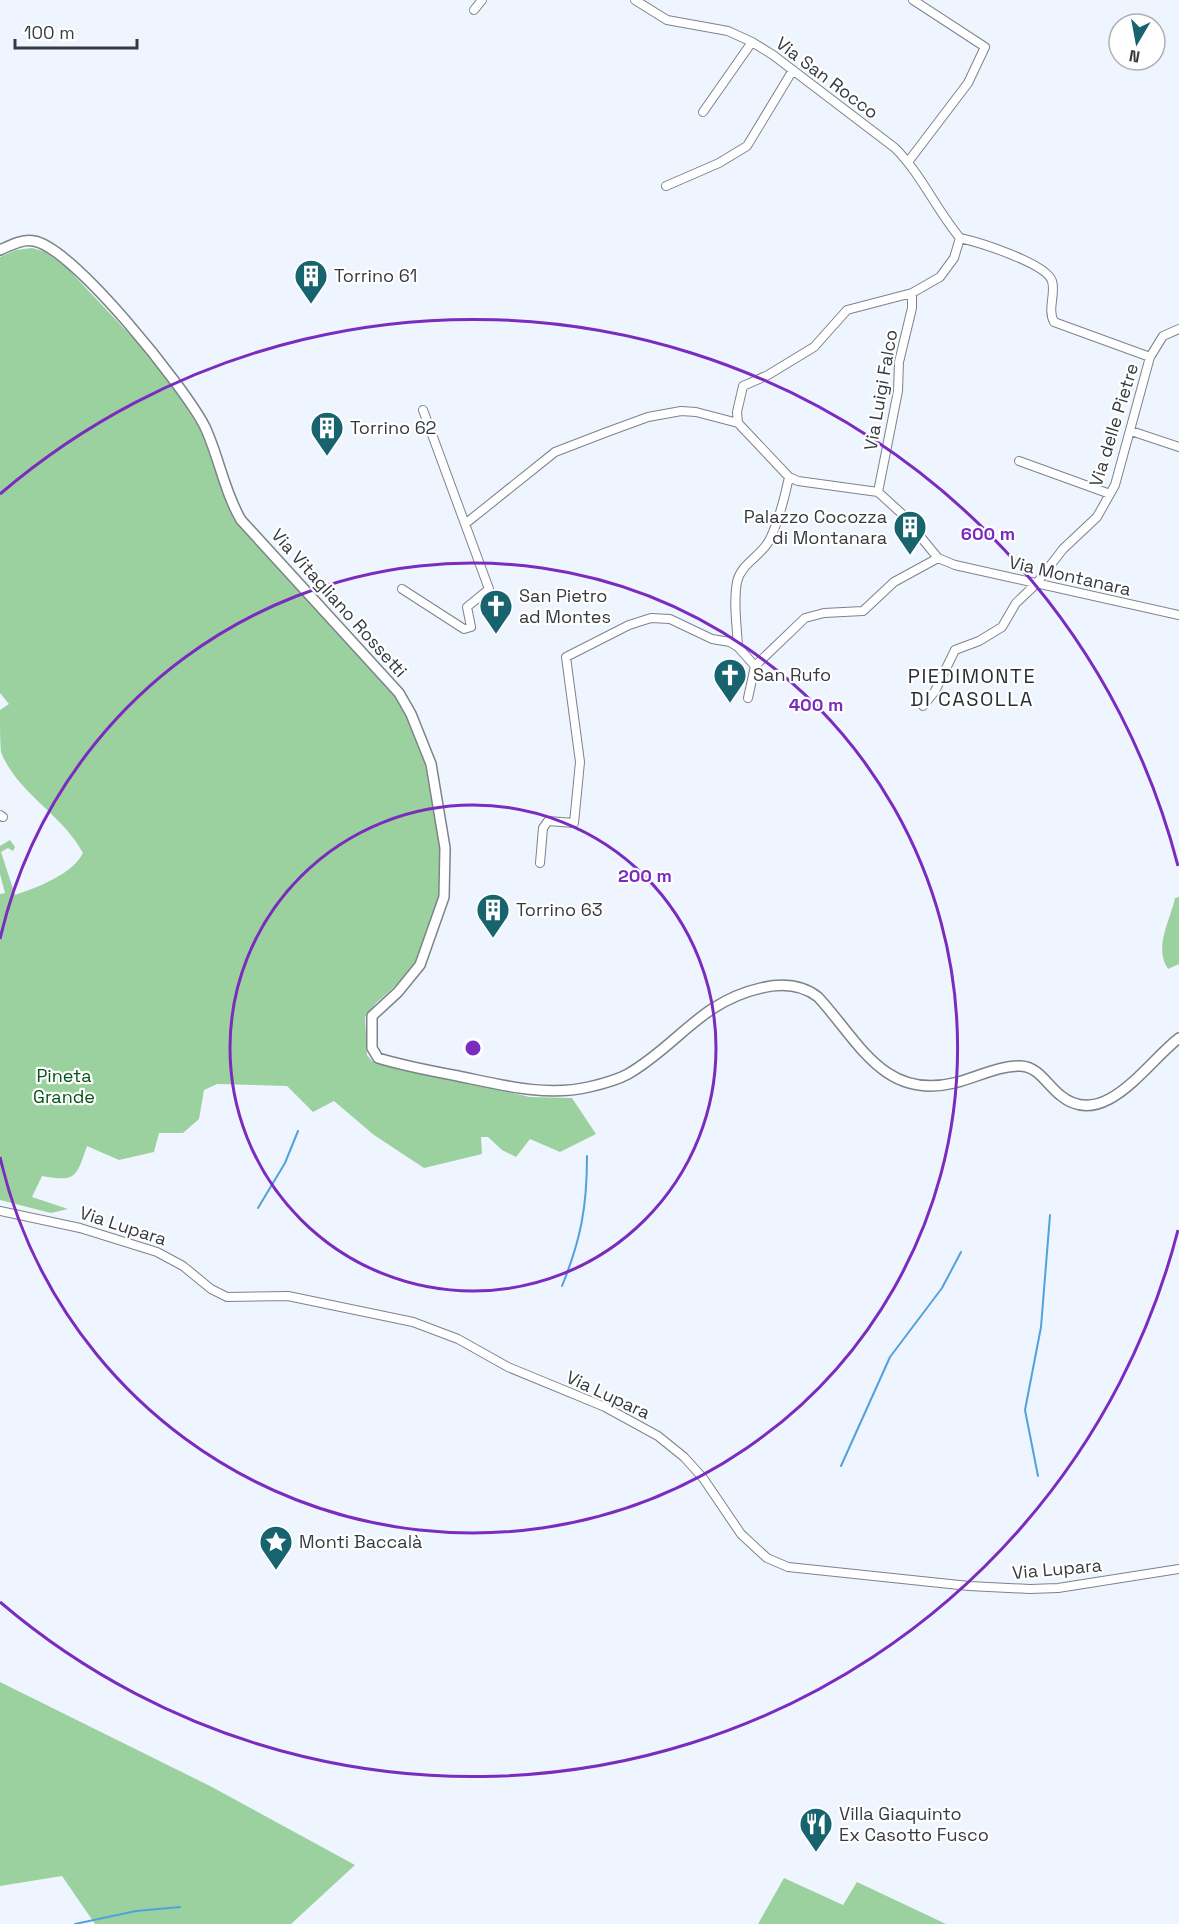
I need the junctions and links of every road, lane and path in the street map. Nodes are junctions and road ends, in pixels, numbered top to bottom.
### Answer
1 (482, 0) edge
2 (635, 0) edge
3 (913, 0) edge
4 (474, 10) dead end
5 (752, 42) junction
6 (793, 70) junction
7 (704, 112) dead end
8 (908, 162) junction
9 (666, 186) dead end
10 (960, 238) junction
11 (0, 250) edge
12 (912, 293) junction
13 (1179, 329) edge
14 (1150, 357) junction
15 (423, 410) dead end
16 (738, 423) junction
17 (1131, 430) junction
18 (1179, 447) edge
19 (1019, 461) dead end
20 (789, 477) junction
21 (878, 492) junction
22 (1110, 494) junction
23 (465, 524) junction
24 (938, 558) junction
25 (1036, 584) junction
26 (402, 589) dead end
27 (1179, 615) edge
28 (738, 647) junction
29 (755, 666) junction
30 (748, 698) dead end
31 (923, 706) dead end
32 (540, 863) dead end
33 (1179, 1038) edge
34 (0, 1210) edge
35 (1179, 1569) edge

1 - 4 street
2 - 5 street, Via San Rocco
3 - 8 street
5 - 6 street, Via San Rocco
5 - 7 street
6 - 8 street, Via San Rocco
6 - 9 street
8 - 10 street, Via San Rocco
10 - 12 street
10 - 14 street
11 - 33 street, Via Vitagliano Rossetti
12 - 16 street
12 - 21 street, Via Luigi Falco
13 - 14 street
14 - 17 street, Via delle Pietre
15 - 23 street
16 - 20 street
16 - 23 street
17 - 18 street
17 - 22 street, Via delle Pietre
19 - 22 street
20 - 21 street
20 - 28 street
21 - 24 street
22 - 25 street, Via delle Pietre
23 - 26 street
24 - 25 street, Via Montanara
24 - 29 street
25 - 27 street, Via Montanara
25 - 31 street, Via delle Pietre
28 - 29 street
28 - 32 street
29 - 30 street
34 - 35 street, Via Lupara

